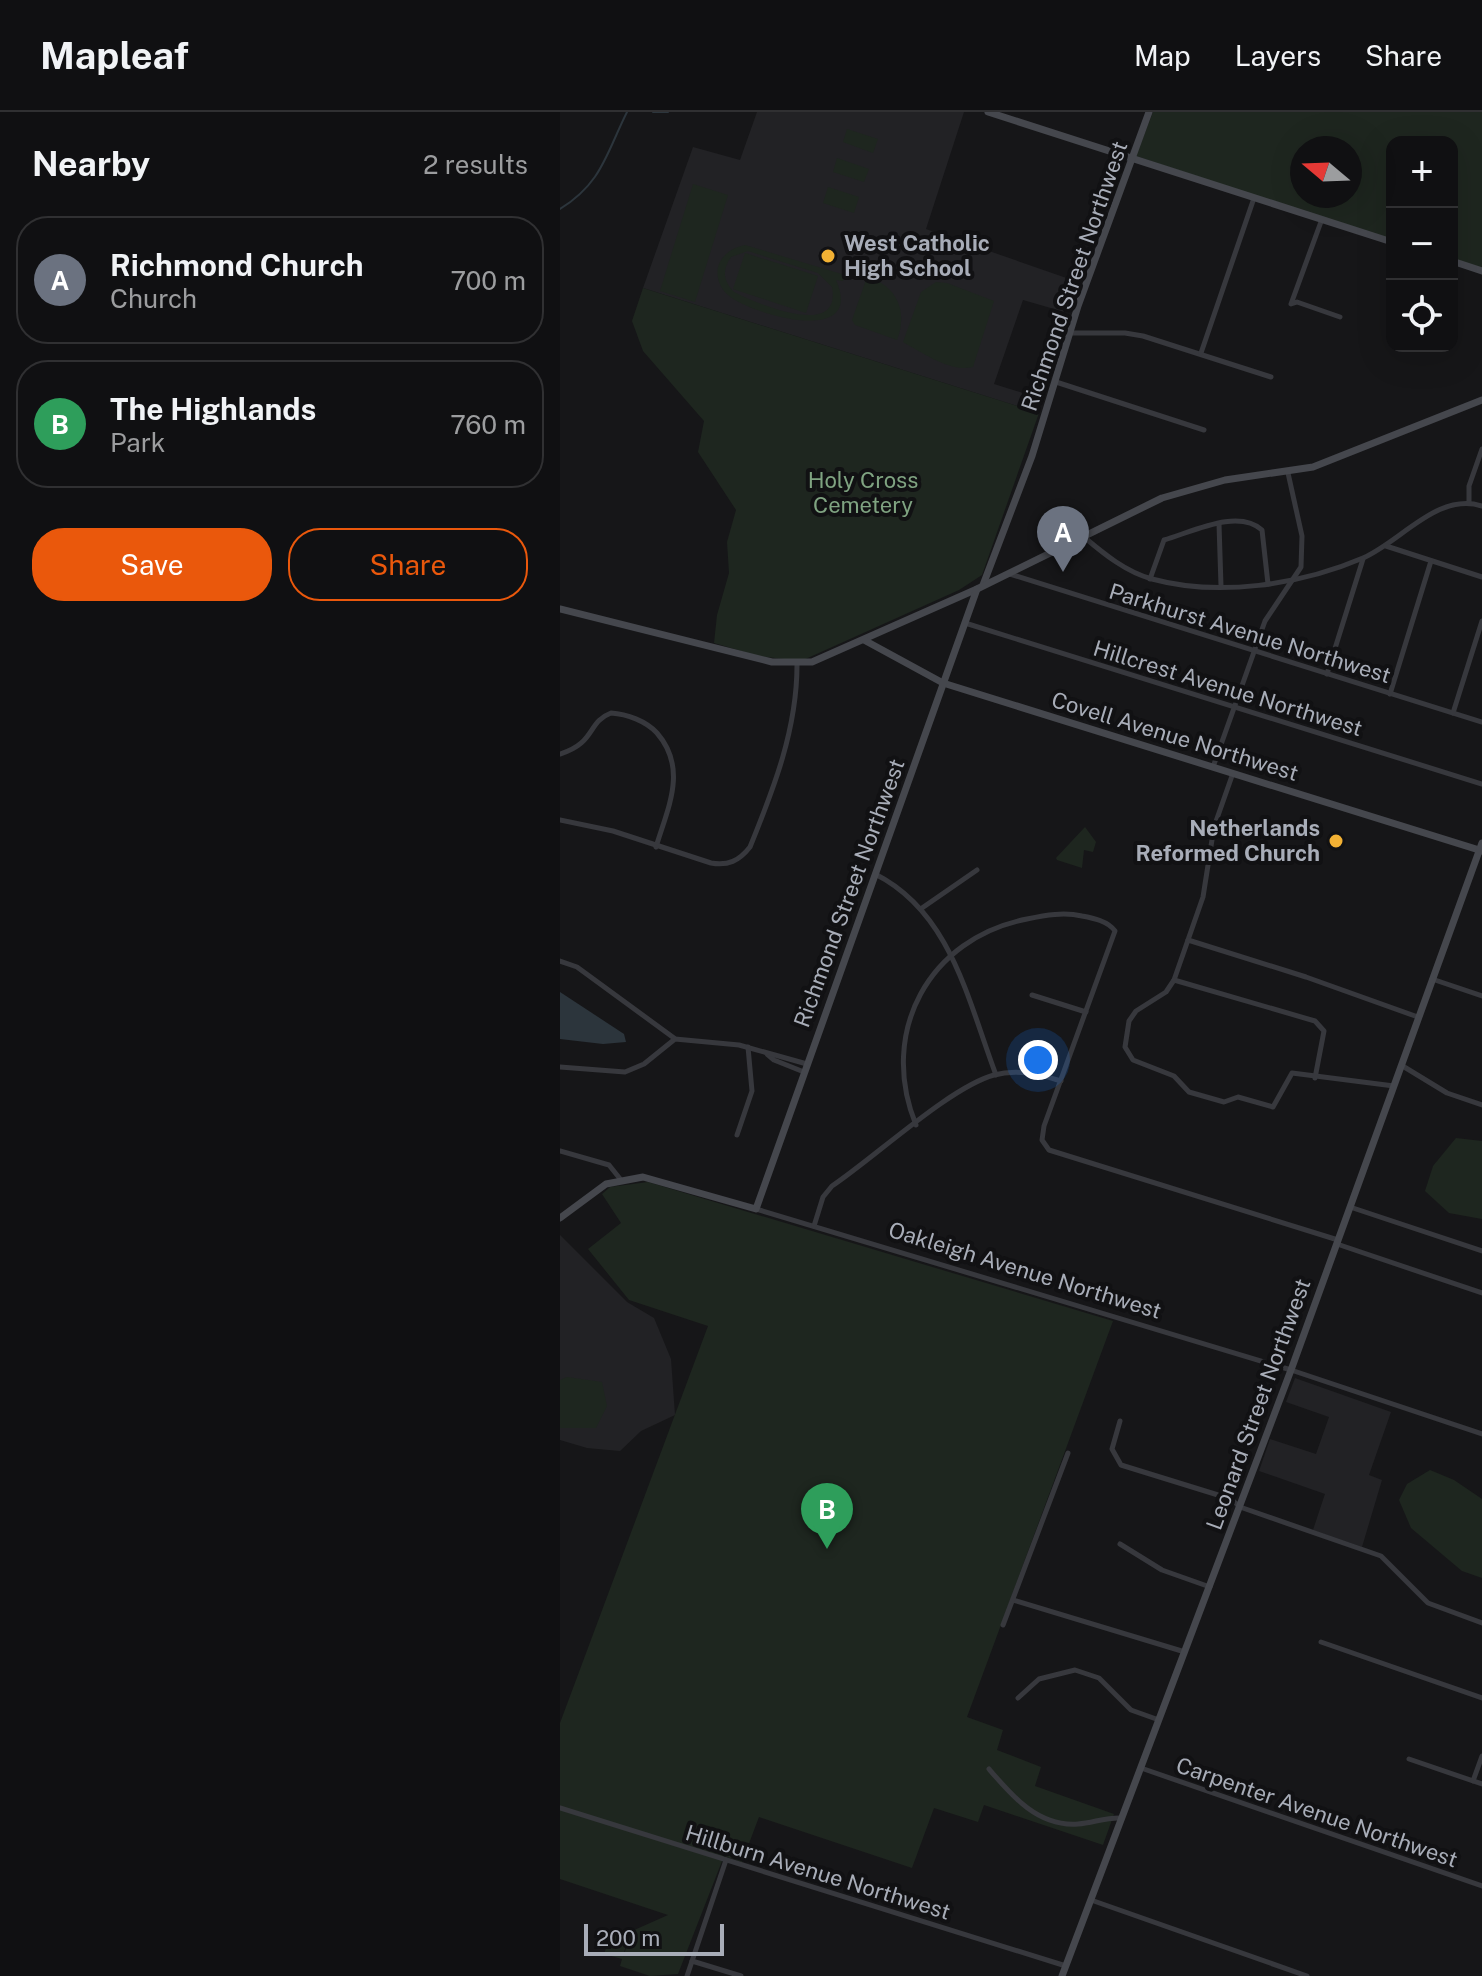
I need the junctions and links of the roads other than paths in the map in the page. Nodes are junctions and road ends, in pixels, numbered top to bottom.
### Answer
1 (988, 112) edge
2 (1149, 112) edge
3 (1131, 160) junction
4 (1254, 198) junction
5 (1322, 219) junction
6 (1386, 240) edge
7 (1458, 263) edge
8 (1482, 271) edge
9 (1340, 317) dead end
10 (1069, 333) junction
11 (1201, 353) junction
12 (1271, 377) dead end
13 (1056, 382) junction
14 (1482, 400) edge
15 (1204, 430) dead end
16 (1482, 449) edge
17 (1288, 473) junction
18 (1469, 502) junction
19 (1482, 506) edge
20 (1219, 524) junction
21 (1082, 535) junction
22 (1386, 546) junction
23 (1363, 558) junction
24 (1431, 561) junction
25 (1008, 574) junction
26 (1482, 577) edge
27 (1150, 579) junction
28 (1295, 579) junction
29 (1268, 584) junction
30 (1221, 586) junction
31 (980, 587) junction
32 (560, 609) edge
33 (1482, 621) edge
34 (965, 623) junction
35 (864, 640) junction
36 (1252, 652) junction
37 (797, 665) junction
38 (1327, 674) junction
39 (943, 683) junction
40 (1390, 694) junction
41 (1233, 707) junction
42 (1453, 713) junction
43 (1482, 722) edge
44 (560, 754) edge
45 (1213, 767) junction
46 (1233, 773) junction
47 (1482, 784) edge
48 (560, 820) edge
49 (656, 847) junction
50 (1481, 848) edge
51 (977, 870) dead end
52 (875, 874) junction
53 (922, 908) junction
54 (1188, 940) junction
55 (952, 954) junction
56 (560, 961) edge
57 (1432, 979) junction
58 (1174, 980) junction
59 (1032, 995) dead end
60 (1482, 996) edge
61 (1086, 1012) junction
62 (1418, 1017) junction
63 (675, 1039) junction
64 (748, 1047) junction
65 (1401, 1065) junction
66 (560, 1067) edge
67 (806, 1068) junction
68 (996, 1075) junction
69 (1315, 1078) junction
70 (1061, 1081) junction
71 (1394, 1086) junction
72 (1482, 1105) edge
73 (916, 1125) junction
74 (737, 1135) dead end
75 (560, 1151) edge
76 (621, 1180) junction
77 (1350, 1207) junction
78 (756, 1209) junction
79 (560, 1218) edge
80 (814, 1226) junction
81 (1338, 1242) junction
82 (1482, 1251) edge
83 (1482, 1293) edge
84 (1291, 1370) junction
85 (1120, 1421) dead end
86 (1482, 1434) edge
87 (1068, 1453) dead end
88 (1240, 1507) junction
89 (1120, 1544) dead end
90 (1210, 1587) junction
91 (1013, 1600) junction
92 (1482, 1623) edge
93 (1003, 1625) dead end
94 (1321, 1642) dead end
95 (1185, 1652) junction
96 (1018, 1698) dead end
97 (1482, 1698) edge
98 (1160, 1720) junction
99 (1482, 1756) edge
100 (1409, 1759) dead end
101 (1141, 1768) junction
102 (989, 1769) dead end
103 (1473, 1781) junction
104 (1482, 1784) edge
105 (560, 1808) edge
106 (1123, 1818) junction
107 (726, 1860) junction
108 (1482, 1886) edge
109 (1091, 1900) junction
110 (692, 1961) junction
111 (1066, 1966) junction
112 (687, 1976) edge
113 (741, 1976) edge
114 (1062, 1976) edge
115 (1307, 1976) edge

1 - 3 street
2 - 3 street, Richmond Street Northwest
3 - 4 street
3 - 10 street, Richmond Street Northwest
4 - 5 street
4 - 11 street
5 - 6 street
5 - 9 street
7 - 8 street
10 - 11 street
10 - 13 street, Richmond Street Northwest
11 - 12 street
13 - 15 street
13 - 31 street, Richmond Street Northwest
14 - 17 street
16 - 18 street
17 - 21 street
17 - 28 street
18 - 19 street
18 - 22 street
20 - 27 street
20 - 29 street
20 - 30 street
21 - 25 street
21 - 27 street
22 - 23 street
22 - 24 street
23 - 28 street
23 - 38 street
24 - 26 street
24 - 40 street
25 - 31 street
25 - 36 street, Parkhurst Avenue Northwest
27 - 30 street
28 - 29 street
28 - 36 street
29 - 30 street
31 - 34 street, Richmond Street Northwest
31 - 35 street
32 - 37 street
33 - 42 street
34 - 39 street, Richmond Street Northwest
34 - 41 street, Hillcrest Avenue Northwest
35 - 37 street
35 - 39 street, Covell Avenue Northwest
36 - 38 street, Parkhurst Avenue Northwest
36 - 41 street
37 - 49 street
38 - 40 street, Parkhurst Avenue Northwest
39 - 45 street, Covell Avenue Northwest
39 - 52 street, Richmond Street Northwest
40 - 42 street, Parkhurst Avenue Northwest
41 - 45 street
41 - 47 street, Hillcrest Avenue Northwest
42 - 43 street, Parkhurst Avenue Northwest
44 - 49 street
45 - 46 street, Covell Avenue Northwest
46 - 50 street, Covell Avenue Northwest
46 - 54 street
48 - 49 street
50 - 57 street, Leonard Street Northwest
51 - 53 street
52 - 53 street
52 - 67 street, Richmond Street Northwest
53 - 55 street
54 - 58 street
54 - 62 street
55 - 61 street
55 - 68 street
55 - 73 street
56 - 63 street
57 - 60 street
57 - 62 street, Leonard Street Northwest
58 - 69 street
58 - 69 street
59 - 61 street
61 - 70 street
62 - 65 street, Leonard Street Northwest
63 - 64 street
63 - 66 street
64 - 67 street
64 - 74 street
65 - 71 street, Leonard Street Northwest
65 - 72 street
67 - 78 street, Richmond Street Northwest
68 - 70 street
68 - 73 street
69 - 71 street
70 - 81 street
71 - 77 street, Leonard Street Northwest
73 - 80 street
75 - 76 street
76 - 78 street, Oakleigh Avenue Northwest
76 - 79 street
77 - 81 street, Leonard Street Northwest
77 - 82 street
78 - 80 street, Oakleigh Avenue Northwest
80 - 84 street, Oakleigh Avenue Northwest
81 - 83 street
81 - 84 street, Leonard Street Northwest
84 - 86 street, Oakleigh Avenue Northwest
84 - 88 street, Leonard Street Northwest
85 - 88 street
87 - 91 street
88 - 90 street, Leonard Street Northwest
88 - 92 street
89 - 90 street
90 - 95 street, Leonard Street Northwest
91 - 93 street
91 - 95 street
94 - 97 street
95 - 98 street, Leonard Street Northwest
96 - 98 street
98 - 101 street, Leonard Street Northwest
99 - 103 street
100 - 103 street
101 - 106 street, Leonard Street Northwest
101 - 108 street, Carpenter Avenue Northwest
102 - 106 street
103 - 104 street
105 - 107 street, Hillburn Avenue Northwest
106 - 109 street, Leonard Street Northwest
107 - 110 street
107 - 111 street, Hillburn Avenue Northwest
109 - 111 street, Leonard Street Northwest
109 - 115 street
110 - 112 street
110 - 113 street
111 - 114 street, Leonard Street Northwest

